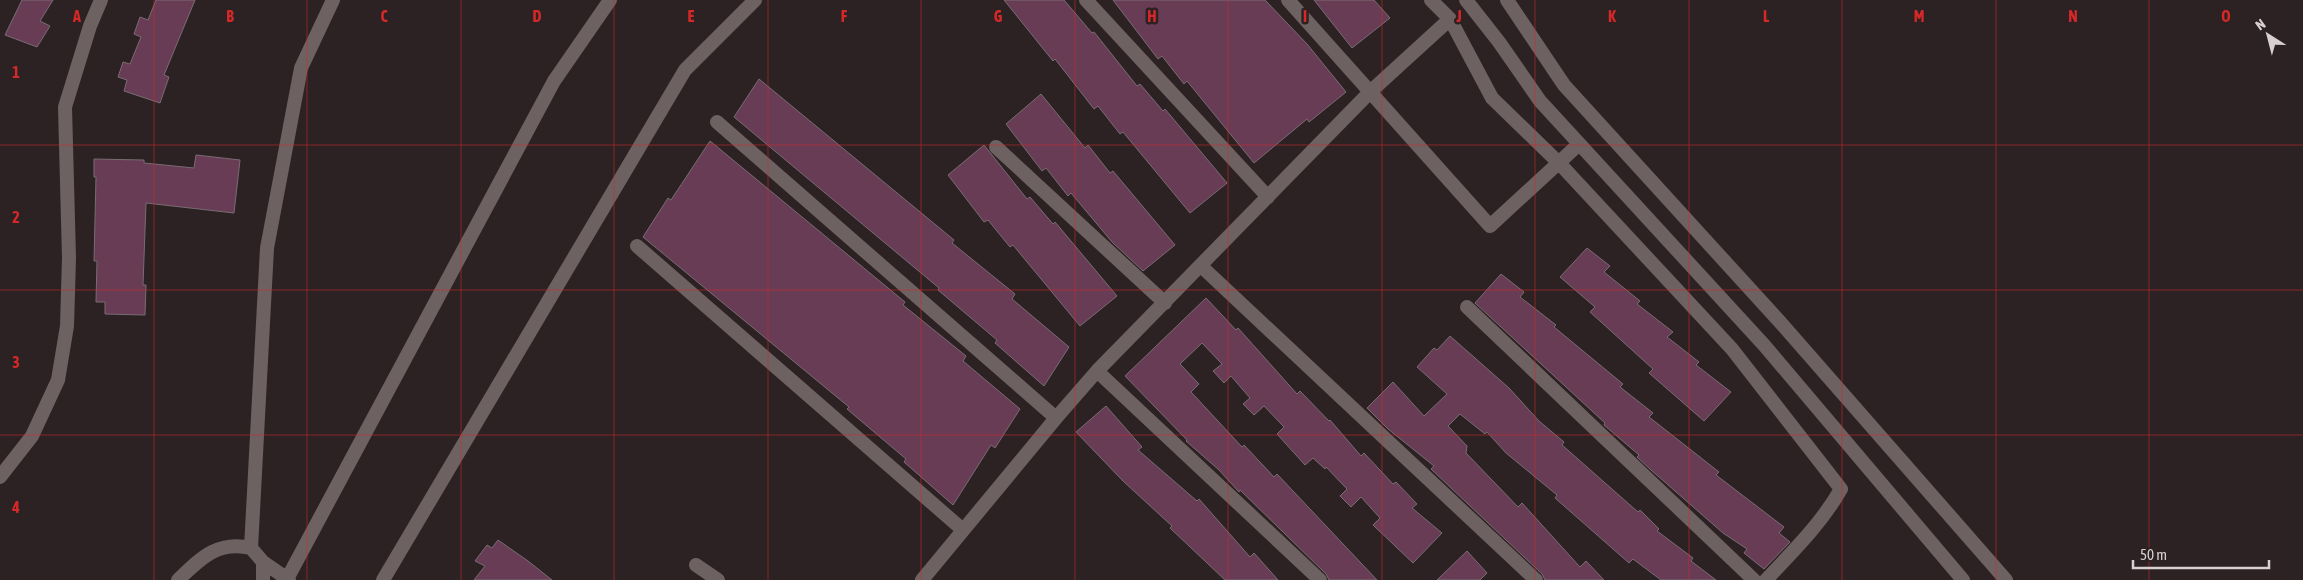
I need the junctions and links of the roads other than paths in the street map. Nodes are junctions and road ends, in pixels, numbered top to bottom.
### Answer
1 (101, 0) edge
2 (333, 0) edge
3 (610, 0) edge
4 (755, 0) edge
5 (1086, 0) edge
6 (1288, 0) edge
7 (1431, 0) edge
8 (1466, 0) edge
9 (1506, 0) edge
10 (1450, 19) junction
11 (1370, 92) junction
12 (717, 122) dead end
13 (1579, 144) junction
14 (996, 147) dead end
15 (1560, 164) junction
16 (1268, 196) junction
17 (637, 246) dead end
18 (1201, 266) junction
19 (1165, 304) junction
20 (1466, 307) dead end
21 (1097, 371) junction
22 (1056, 418) junction
23 (0, 477) edge
24 (963, 530) junction
25 (251, 548) junction
26 (263, 562) junction
27 (696, 565) dead end
28 (288, 579) edge
29 (178, 580) edge
30 (263, 580) edge
31 (383, 580) edge
32 (718, 580) edge
33 (922, 580) edge
34 (1320, 580) edge
35 (1536, 580) edge
36 (1754, 580) edge
37 (1766, 580) edge
38 (1963, 580) edge
39 (2006, 580) edge

1 - 23 street
2 - 25 street
3 - 28 street
4 - 31 street
5 - 16 street
6 - 11 street
7 - 10 street
8 - 13 street
9 - 39 street
10 - 11 street
10 - 15 street
11 - 15 street
11 - 16 street
12 - 22 street
13 - 15 street
13 - 38 street
14 - 19 street
15 - 37 street
16 - 18 street
17 - 24 street
18 - 19 street
18 - 35 street
19 - 21 street
20 - 36 street
21 - 22 street
21 - 34 street
22 - 24 street
24 - 33 street
25 - 26 street
25 - 29 street
26 - 28 street
26 - 30 street
27 - 32 street

